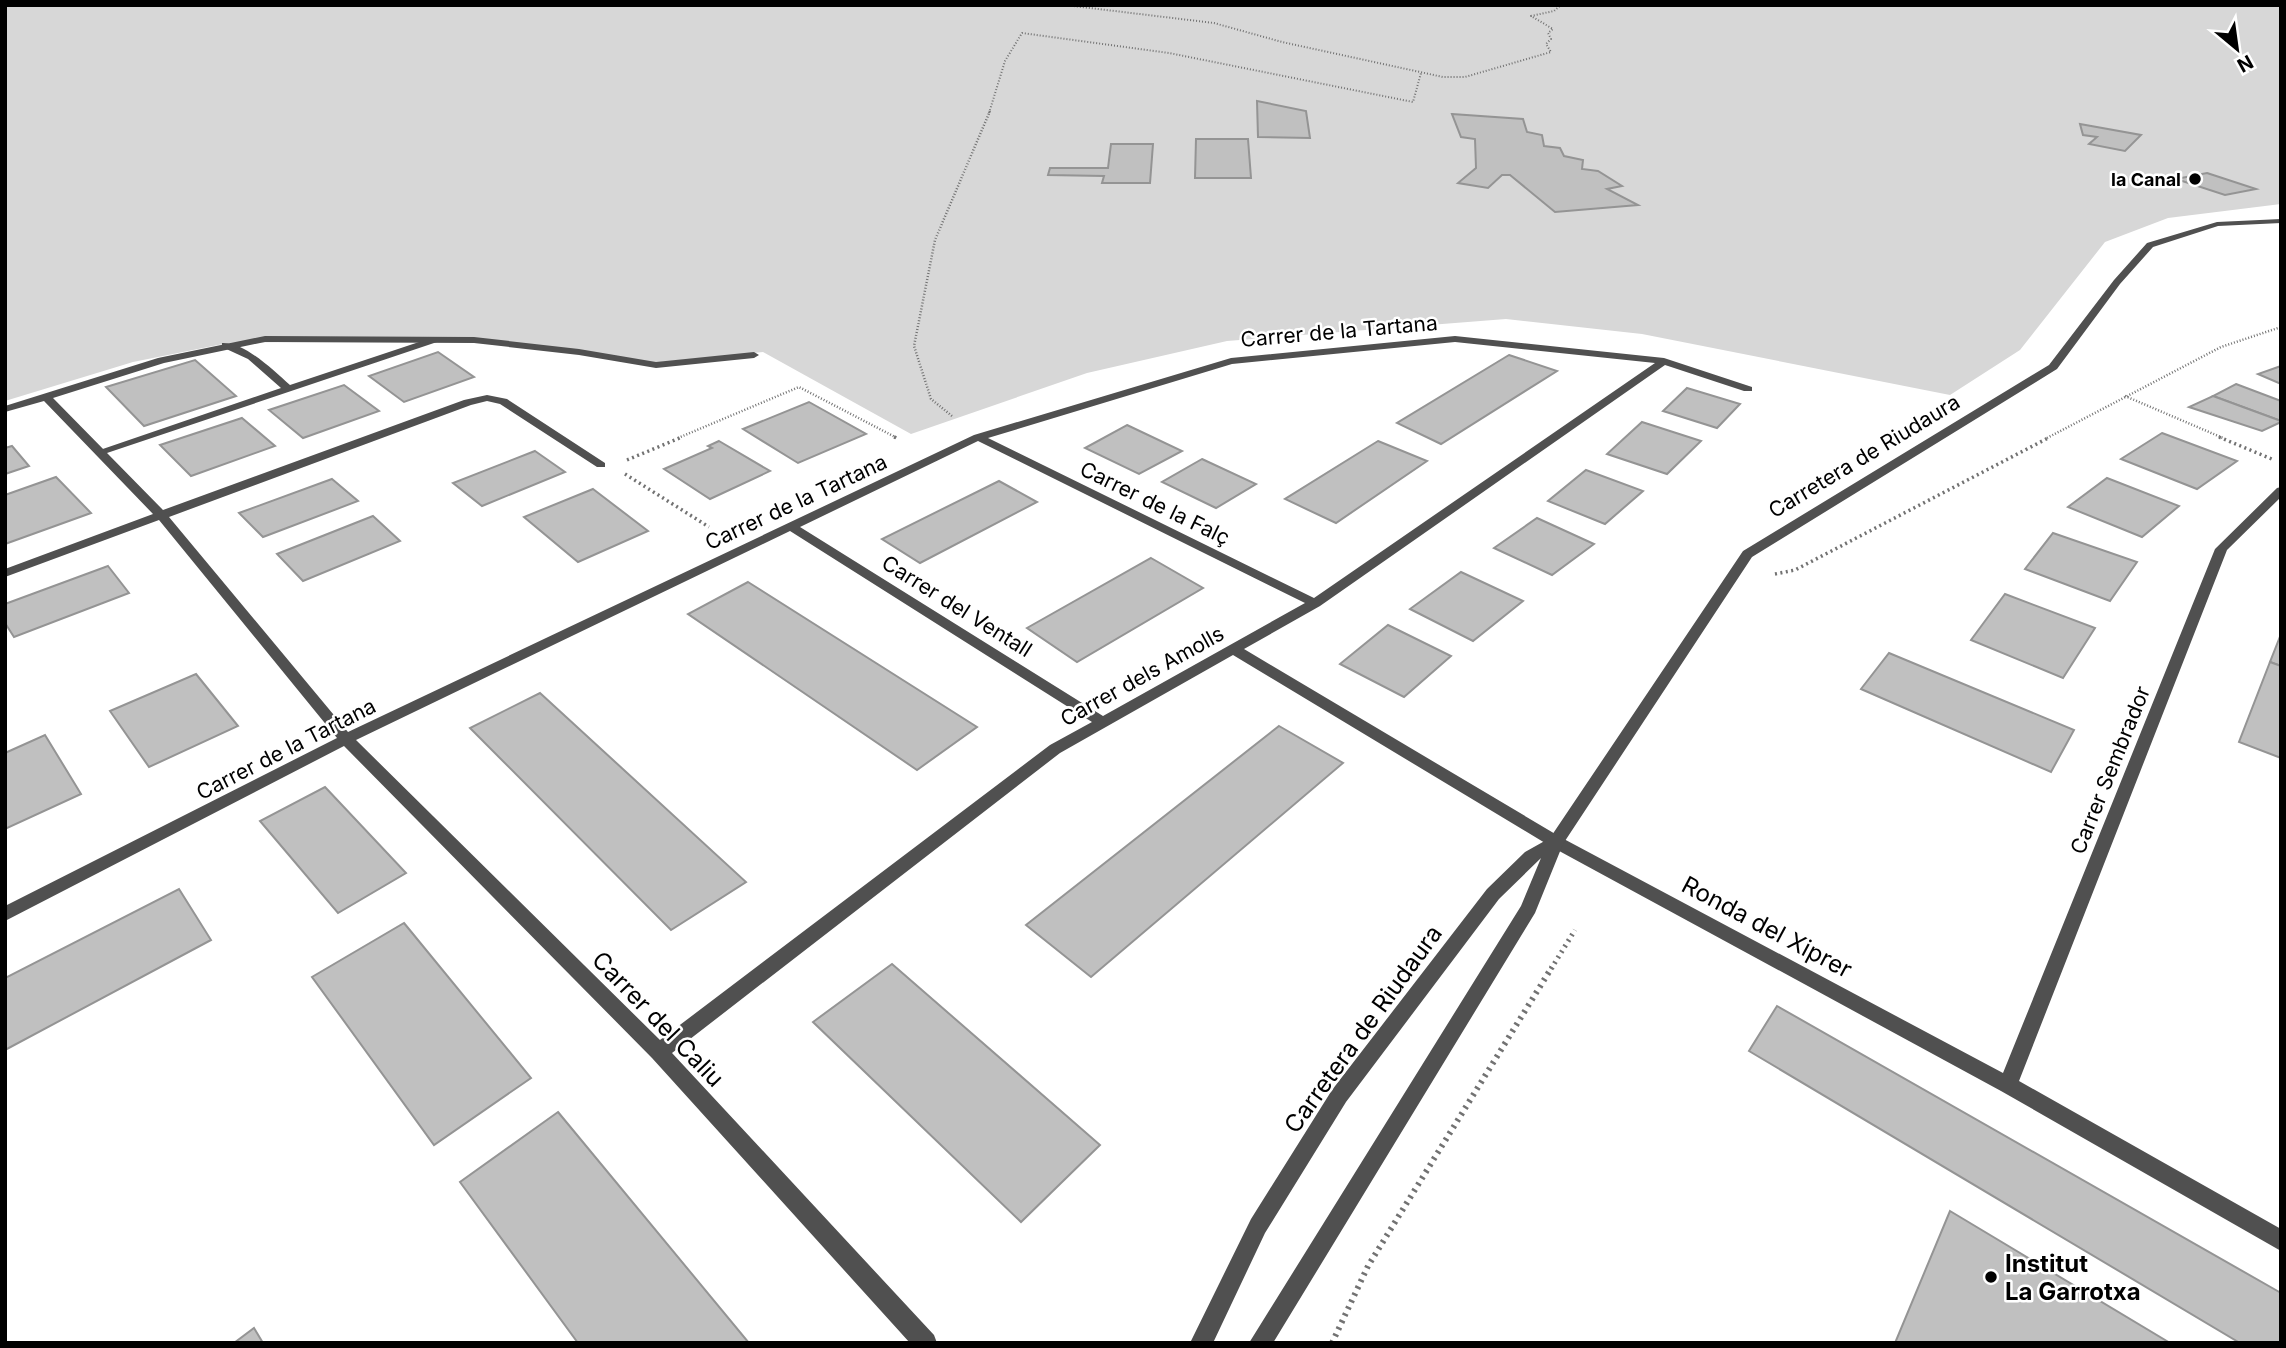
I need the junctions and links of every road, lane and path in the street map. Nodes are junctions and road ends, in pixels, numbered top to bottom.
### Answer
1 (1065, 5) edge
2 (1561, 5) edge
3 (1421, 73) junction
4 (2281, 221) edge
5 (2281, 327) edge
6 (434, 340) junction
7 (225, 345) junction
8 (754, 355) dead end
9 (1664, 360) junction
10 (288, 388) junction
11 (1748, 389) dead end
12 (2124, 395) junction
13 (46, 397) junction
14 (5, 409) edge
15 (978, 437) junction
16 (897, 438) dead end
17 (100, 452) junction
18 (625, 461) dead end
19 (2281, 463) edge
20 (601, 465) dead end
21 (624, 473) dead end
22 (2281, 490) edge
23 (162, 516) junction
24 (790, 526) junction
25 (709, 527) dead end
26 (5, 573) edge
27 (1767, 575) dead end
28 (1315, 603) junction
29 (1234, 649) junction
30 (1103, 722) junction
31 (346, 739) junction
32 (1556, 842) junction
33 (5, 914) edge
34 (1575, 930) dead end
35 (659, 1052) junction
36 (2008, 1084) junction
37 (2281, 1241) edge
38 (926, 1343) edge
39 (1201, 1343) edge
40 (1260, 1343) edge
41 (1332, 1343) edge

1 - 3 path
2 - 3 path
3 - 15 path
4 - 32 street, Carretera de Riudaura
5 - 12 path
6 - 7 street
6 - 8 street
6 - 10 street
7 - 10 street
7 - 13 street
9 - 11 street, Carrer de la Tartana
9 - 15 street, Carrer de la Tartana
9 - 28 street, Carrer dels Amolls
10 - 17 street
12 - 19 path
12 - 27 path
13 - 14 street
13 - 17 street, Carrer del Caliu
15 - 24 street, Carrer de la Tartana
15 - 28 street, Carrer de la Falç
16 - 18 path
17 - 23 street, Carrer del Caliu
20 - 23 street
21 - 25 path
22 - 36 street, Carrer Sembrador
23 - 26 street
23 - 31 street, Carrer del Caliu
24 - 30 street, Carrer del Ventall
24 - 31 street, Carrer de la Tartana
28 - 29 street, Carrer dels Amolls
29 - 30 street, Carrer dels Amolls
29 - 32 street, Ronda del Xiprer
30 - 35 street, Carrer dels Amolls
31 - 33 street, Carrer de la Tartana
31 - 35 street, Carrer del Caliu
32 - 36 street, Ronda del Xiprer
32 - 39 street, Carretera de Riudaura
32 - 40 street, Carretera de Riudaura
34 - 41 path
35 - 38 street, Carrer del Caliu
36 - 37 street, Ronda del Xiprer

